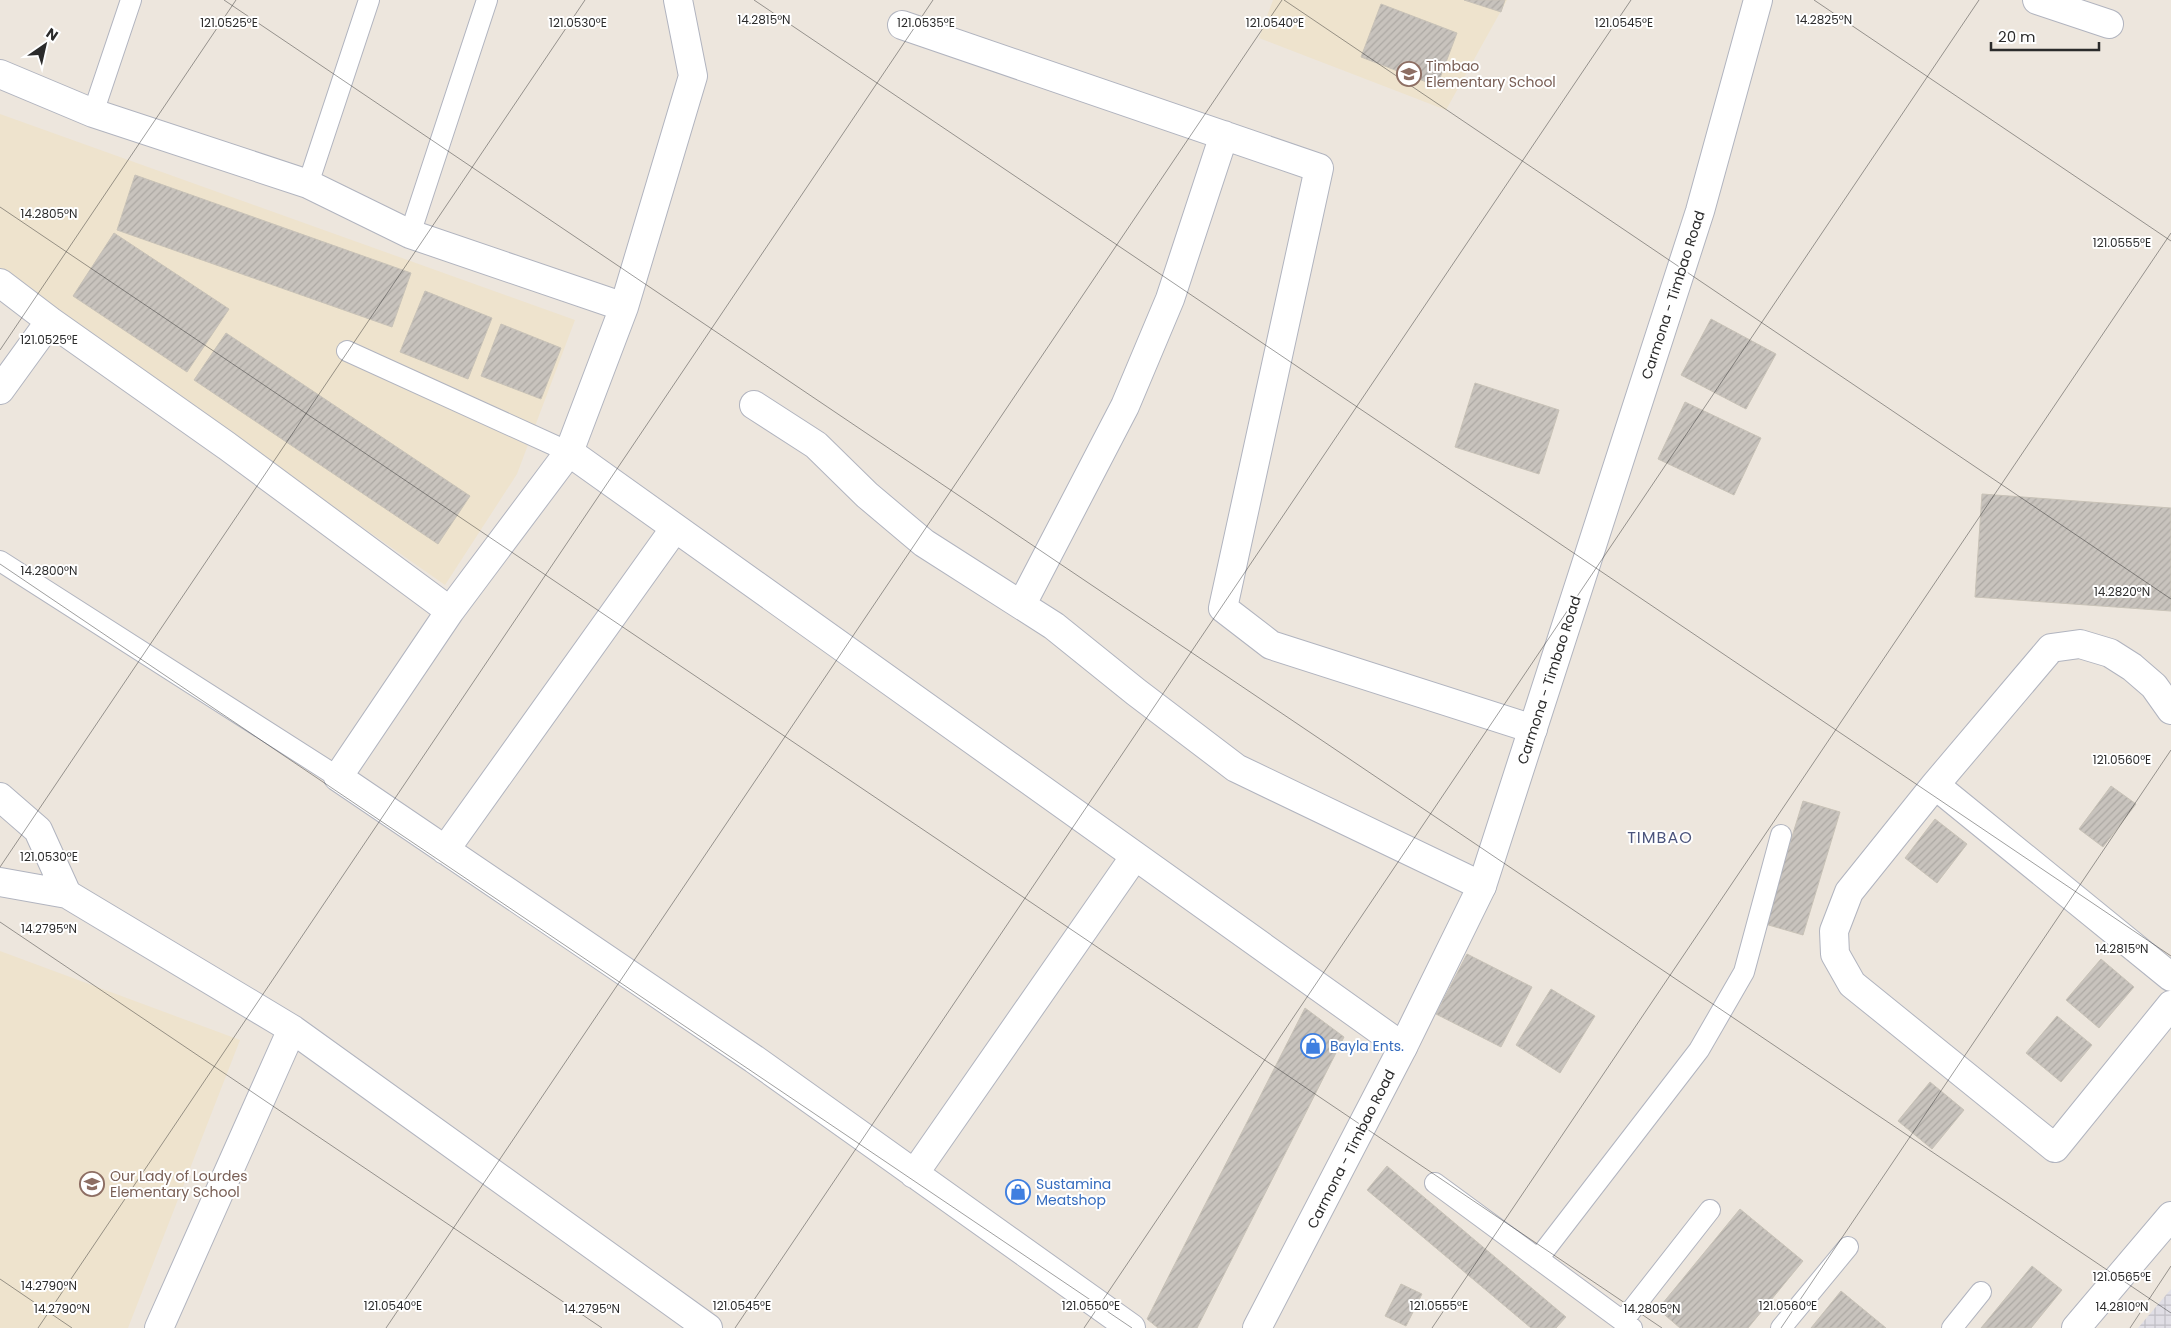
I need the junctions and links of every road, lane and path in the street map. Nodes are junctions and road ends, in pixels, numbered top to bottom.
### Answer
1 (130, 0) edge
2 (369, 0) edge
3 (487, 0) edge
4 (678, 0) edge
5 (1758, 0) edge
6 (2037, 0) edge
7 (2109, 24) dead end
8 (902, 25) dead end
9 (0, 74) edge
10 (93, 113) junction
11 (1224, 135) junction
12 (308, 184) junction
13 (410, 234) junction
14 (0, 283) edge
15 (624, 307) junction
16 (50, 321) junction
17 (347, 351) dead end
18 (0, 390) edge
19 (754, 405) dead end
20 (569, 452) junction
21 (675, 528) junction
22 (0, 561) edge
23 (1022, 604) junction
24 (450, 611) junction
25 (2166, 698) edge
26 (1533, 729) junction
27 (338, 777) junction
28 (1935, 784) junction
29 (0, 797) edge
30 (1781, 835) dead end
31 (445, 850) junction
32 (1135, 856) junction
33 (0, 882) edge
34 (1482, 886) junction
35 (67, 894) junction
36 (2171, 977) edge
37 (2171, 1005) edge
38 (292, 1029) junction
39 (1403, 1047) junction
40 (914, 1174) junction
41 (1435, 1183) dead end
42 (1710, 1210) dead end
43 (2171, 1216) edge
44 (1848, 1248) dead end
45 (1538, 1258) junction
46 (1981, 1292) dead end
47 (1628, 1324) edge
48 (159, 1328) edge
49 (708, 1328) edge
50 (1131, 1328) edge
51 (1258, 1328) edge
52 (1781, 1328) edge
53 (1952, 1328) edge
54 (2076, 1328) edge

1 - 10 lane
2 - 12 lane
3 - 13 lane
4 - 15 street
5 - 26 street, Carmona - Timbao Road
6 - 7 street
8 - 11 street
9 - 10 street
10 - 12 street
11 - 23 street
11 - 26 street
12 - 13 street
13 - 15 street
14 - 16 street
15 - 20 street
16 - 18 street
16 - 24 street
17 - 20 lane
19 - 23 street
20 - 21 street
20 - 24 street
21 - 31 street
21 - 32 street
22 - 27 lane
23 - 34 street
24 - 27 street
25 - 28 street
26 - 34 street, Carmona - Timbao Road
27 - 31 street
28 - 36 street
28 - 37 street
29 - 35 street
30 - 45 lane
31 - 40 street
32 - 39 street
32 - 40 street
33 - 35 street
34 - 39 street, Carmona - Timbao Road
35 - 38 street
38 - 48 street
38 - 49 street
39 - 51 street, Carmona - Timbao Road
40 - 50 street
41 - 45 lane
42 - 47 lane
43 - 54 street
44 - 52 lane
45 - 47 lane
46 - 53 lane

